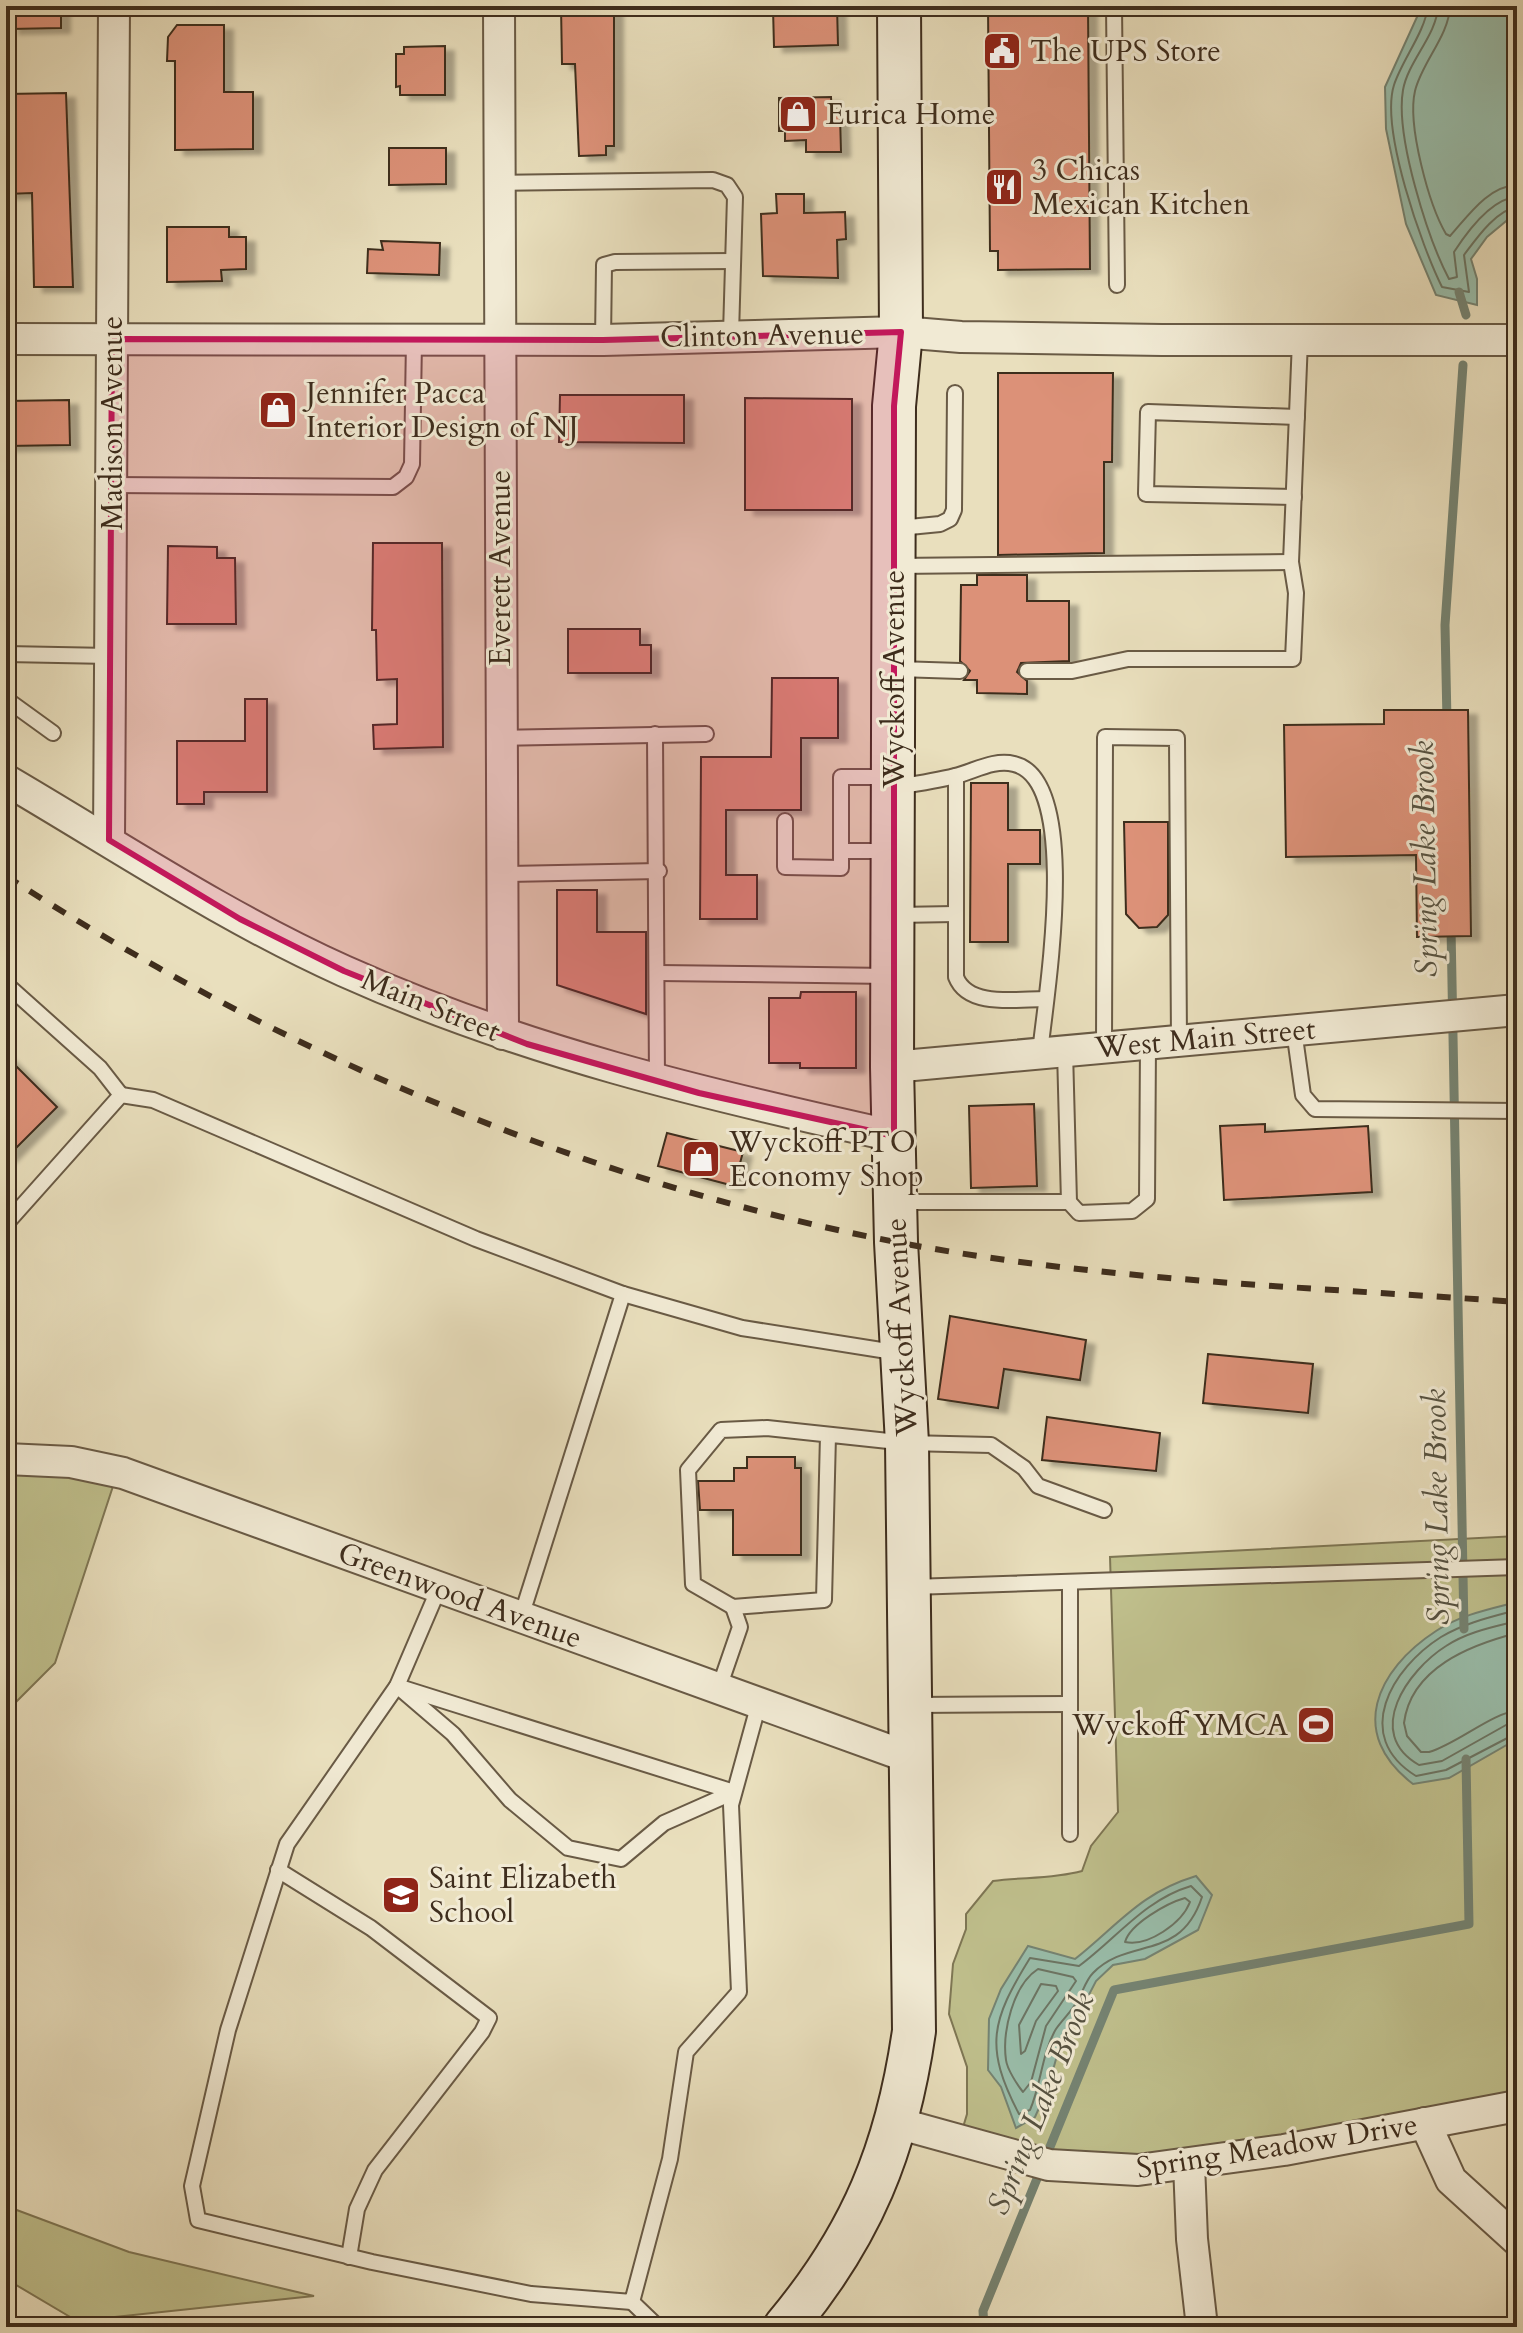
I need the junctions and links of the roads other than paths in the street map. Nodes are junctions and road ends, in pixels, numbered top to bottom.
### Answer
1 (114, 6) edge
2 (499, 6) edge
3 (899, 6) edge
4 (1114, 6) edge
5 (497, 183) junction
6 (733, 261) junction
7 (1117, 285) dead end
8 (901, 332) junction
9 (731, 334) junction
10 (6, 339) edge
11 (112, 339) junction
12 (414, 340) junction
13 (498, 340) junction
14 (603, 340) junction
15 (1300, 340) junction
16 (1517, 340) edge
17 (955, 393) dead end
18 (1297, 417) junction
19 (111, 485) junction
20 (1294, 497) junction
21 (894, 548) junction
22 (1291, 562) junction
23 (6, 654) edge
24 (110, 656) junction
25 (894, 668) junction
26 (960, 671) dead end
27 (1027, 671) dead end
28 (6, 699) edge
29 (53, 733) dead end
30 (655, 734) junction
31 (706, 734) dead end
32 (501, 738) junction
33 (956, 776) junction
34 (6, 780) edge
35 (895, 782) junction
36 (785, 821) dead end
37 (109, 840) junction
38 (841, 851) junction
39 (895, 851) junction
40 (659, 871) junction
41 (502, 874) junction
42 (955, 914) junction
43 (895, 915) junction
44 (659, 973) junction
45 (893, 976) junction
46 (6, 984) edge
47 (1045, 999) junction
48 (1517, 1010) edge
49 (1294, 1030) junction
50 (503, 1034) junction
51 (1179, 1041) junction
52 (1148, 1044) junction
53 (1104, 1047) junction
54 (1052, 1052) junction
55 (892, 1067) junction
56 (657, 1082) junction
57 (121, 1095) junction
58 (1517, 1111) edge
59 (894, 1136) junction
60 (895, 1202) junction
61 (1069, 1202) junction
62 (6, 1224) edge
63 (623, 1294) junction
64 (904, 1353) junction
65 (828, 1435) junction
66 (907, 1443) junction
67 (9, 1453) edge
68 (1104, 1510) dead end
69 (1517, 1567) edge
70 (1070, 1582) junction
71 (439, 1588) junction
72 (908, 1588) junction
73 (733, 1607) junction
74 (521, 1617) junction
75 (397, 1686) junction
76 (719, 1688) junction
77 (759, 1703) junction
78 (1070, 1704) junction
79 (907, 1705) junction
80 (908, 1757) junction
81 (734, 1792) junction
82 (1070, 1834) dead end
83 (278, 1870) junction
84 (1517, 2106) edge
85 (897, 2123) junction
86 (1425, 2123) junction
87 (1189, 2164) junction
88 (1517, 2240) edge
89 (349, 2257) junction
90 (632, 2302) junction
91 (658, 2327) edge
92 (785, 2327) edge
93 (1202, 2327) edge

1 - 11 street, Madison Avenue
2 - 5 street, Everett Avenue
3 - 8 main road, Wyckoff Avenue
4 - 7 lane
5 - 6 lane
5 - 13 street, Everett Avenue
6 - 9 lane
6 - 14 lane
8 - 9 street, Clinton Avenue
8 - 15 street, Clinton Avenue
8 - 21 main road, Wyckoff Avenue
9 - 14 street, Clinton Avenue
10 - 11 street, Clinton Avenue
11 - 12 street, Clinton Avenue
11 - 19 street, Madison Avenue
12 - 13 street, Clinton Avenue
12 - 19 lane
13 - 14 street, Clinton Avenue
13 - 32 street, Everett Avenue
15 - 16 street, Clinton Avenue
15 - 18 lane
17 - 21 lane
18 - 20 lane
18 - 20 lane
19 - 24 street, Madison Avenue
20 - 22 lane
21 - 22 lane
21 - 25 main road, Wyckoff Avenue
22 - 27 lane
23 - 24 lane
24 - 37 street, Madison Avenue
25 - 26 lane
25 - 35 main road, Wyckoff Avenue
28 - 29 lane
30 - 31 lane
30 - 32 lane
30 - 40 lane
32 - 41 street, Everett Avenue
33 - 35 lane
33 - 42 lane
33 - 47 lane
34 - 37 street, Main Street
35 - 38 lane
35 - 39 main road, Wyckoff Avenue
36 - 38 lane
37 - 50 street, Main Street
38 - 39 lane
39 - 43 main road, Wyckoff Avenue
40 - 41 lane
40 - 44 lane
41 - 50 street, Everett Avenue
42 - 43 lane
42 - 47 lane
43 - 45 main road, Wyckoff Avenue
44 - 45 lane
44 - 56 lane
45 - 55 main road, Wyckoff Avenue
46 - 57 lane
47 - 54 lane
48 - 49 street, West Main Street
49 - 51 street, West Main Street
49 - 58 lane
50 - 56 street, Main Street
51 - 52 street, West Main Street
51 - 53 lane
52 - 53 street, West Main Street
52 - 61 lane
53 - 54 street, West Main Street
54 - 55 street, West Main Street
54 - 61 lane
55 - 59 main road, Wyckoff Avenue
56 - 59 street, Main Street
57 - 62 lane
57 - 63 lane
59 - 60 main road, Wyckoff Avenue
60 - 61 lane
60 - 64 main road, Wyckoff Avenue
63 - 64 lane
63 - 74 lane
64 - 66 main road, Wyckoff Avenue
65 - 66 lane
65 - 73 lane
65 - 73 lane
66 - 68 lane
66 - 72 main road, Wyckoff Avenue
67 - 71 street, Greenwood Avenue
69 - 70 lane
70 - 72 lane
70 - 78 lane
71 - 74 street, Greenwood Avenue
71 - 75 lane
72 - 79 main road, Wyckoff Avenue
73 - 76 lane
74 - 76 street, Greenwood Avenue
75 - 81 lane
75 - 81 lane
75 - 83 lane
76 - 77 street, Greenwood Avenue
77 - 80 street, Greenwood Avenue
77 - 81 lane
78 - 79 lane
78 - 82 lane
79 - 80 main road, Wyckoff Avenue
80 - 85 main road, Wyckoff Avenue
81 - 90 lane
83 - 89 lane
83 - 89 lane
84 - 86 street, Spring Meadow Drive
85 - 87 street, Spring Meadow Drive
85 - 92 main road, Wyckoff Avenue
86 - 87 street, Spring Meadow Drive
86 - 88 street
87 - 93 street
89 - 90 lane
90 - 91 lane

